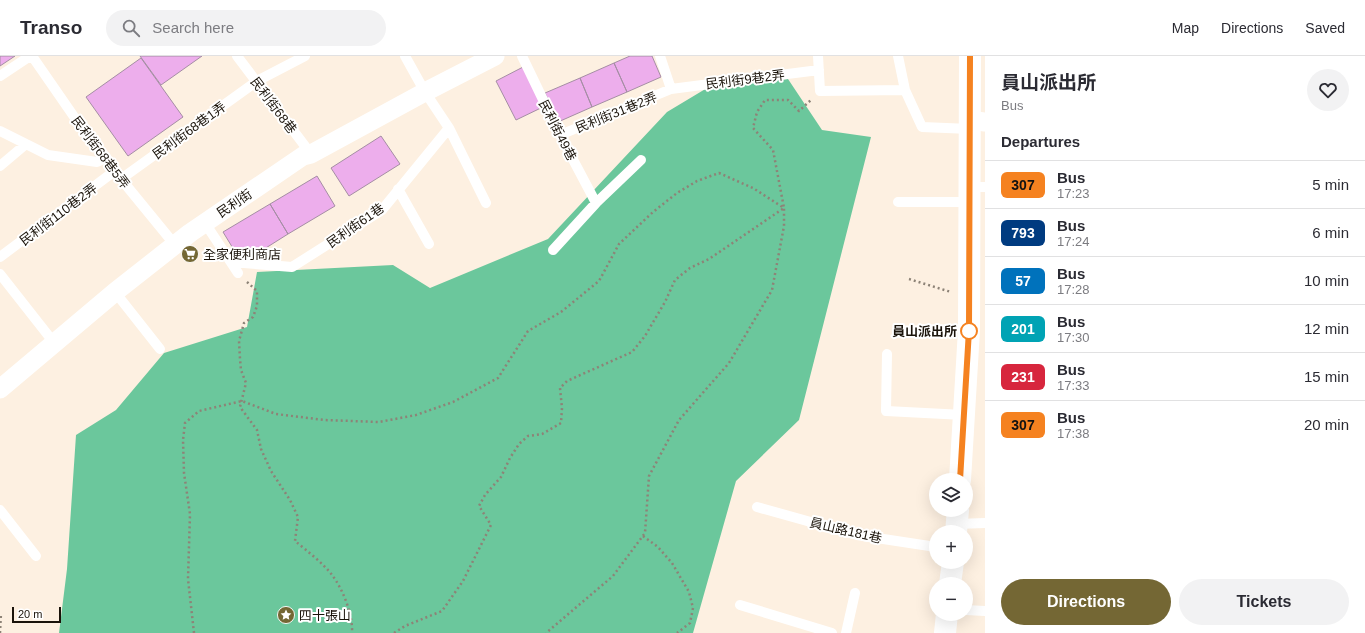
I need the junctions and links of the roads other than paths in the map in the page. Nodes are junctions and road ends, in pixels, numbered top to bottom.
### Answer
1 (31, 56) edge
2 (237, 56) edge
3 (305, 56) edge
4 (405, 56) edge
5 (495, 56) edge
6 (522, 56) edge
7 (660, 56) edge
8 (818, 56) edge
9 (898, 56) edge
10 (970, 56) edge
11 (819, 70) junction
12 (0, 76) edge
13 (257, 82) junction
14 (671, 89) junction
15 (905, 90) junction
16 (426, 92) junction
17 (975, 123) edge
18 (449, 128) junction
19 (0, 131) edge
20 (560, 135) junction
21 (26, 144) junction
22 (311, 154) junction
23 (106, 158) junction
24 (641, 160) dead end
25 (0, 166) edge
26 (116, 170) junction
27 (121, 179) junction
28 (398, 189) junction
29 (975, 192) edge
30 (898, 202) dead end
31 (486, 203) dead end
32 (596, 203) junction
33 (205, 223) junction
34 (429, 244) dead end
35 (176, 245) junction
36 (553, 250) dead end
37 (0, 257) edge
38 (231, 262) junction
39 (238, 273) road end
40 (0, 274) edge
41 (115, 292) junction
42 (55, 344) junction
43 (160, 349) dead end
44 (887, 354) dead end
45 (0, 389) edge
46 (964, 415) junction
47 (960, 473) edge
48 (758, 507) dead end
49 (0, 510) edge
50 (957, 522) edge
51 (985, 523) edge
52 (929, 546) edge
53 (36, 556) dead end
54 (855, 594) dead end
55 (740, 605) dead end
56 (973, 610) edge
57 (985, 611) edge
58 (946, 621) edge
59 (832, 633) edge
60 (846, 633) edge
61 (945, 633) edge

1 - 12 lane
1 - 23 lane, 民利街68巷5弄
2 - 13 lane, 民利街68巷
3 - 13 lane, 民利街68巷1弄
4 - 16 lane
5 - 16 street, 民利街
6 - 20 lane, 民利街49巷
7 - 14 lane
8 - 11 lane
9 - 15 lane
10 - 17 street
11 - 14 lane, 民利街9巷2弄
11 - 15 lane
13 - 22 lane, 民利街68巷
13 - 27 lane, 民利街68巷1弄
14 - 20 lane, 民利街31巷2弄
15 - 17 lane
16 - 18 lane
16 - 22 street, 民利街
17 - 29 street
18 - 28 lane, 民利街61巷
18 - 31 lane
19 - 21 lane
20 - 32 lane, 民利街49巷
21 - 23 lane
21 - 25 lane
22 - 33 street, 民利街
23 - 26 lane, 民利街68巷5弄
24 - 32 lane
26 - 27 lane, 民利街68巷5弄
26 - 37 lane, 民利街110巷2弄
27 - 35 lane, 民利街68巷5弄
28 - 34 lane
28 - 38 lane, 民利街61巷
29 - 30 lane
29 - 46 street
32 - 36 lane
33 - 35 street, 民利街
33 - 38 lane
35 - 41 street, 民利街
38 - 39 lane
40 - 42 lane
41 - 42 street, 民利街
41 - 43 lane
42 - 45 street, 民利街
44 - 46 lane
46 - 47 street
48 - 52 lane, 員山路181巷
49 - 53 lane
50 - 51 lane
54 - 60 lane
55 - 59 lane
56 - 57 lane
58 - 61 street

